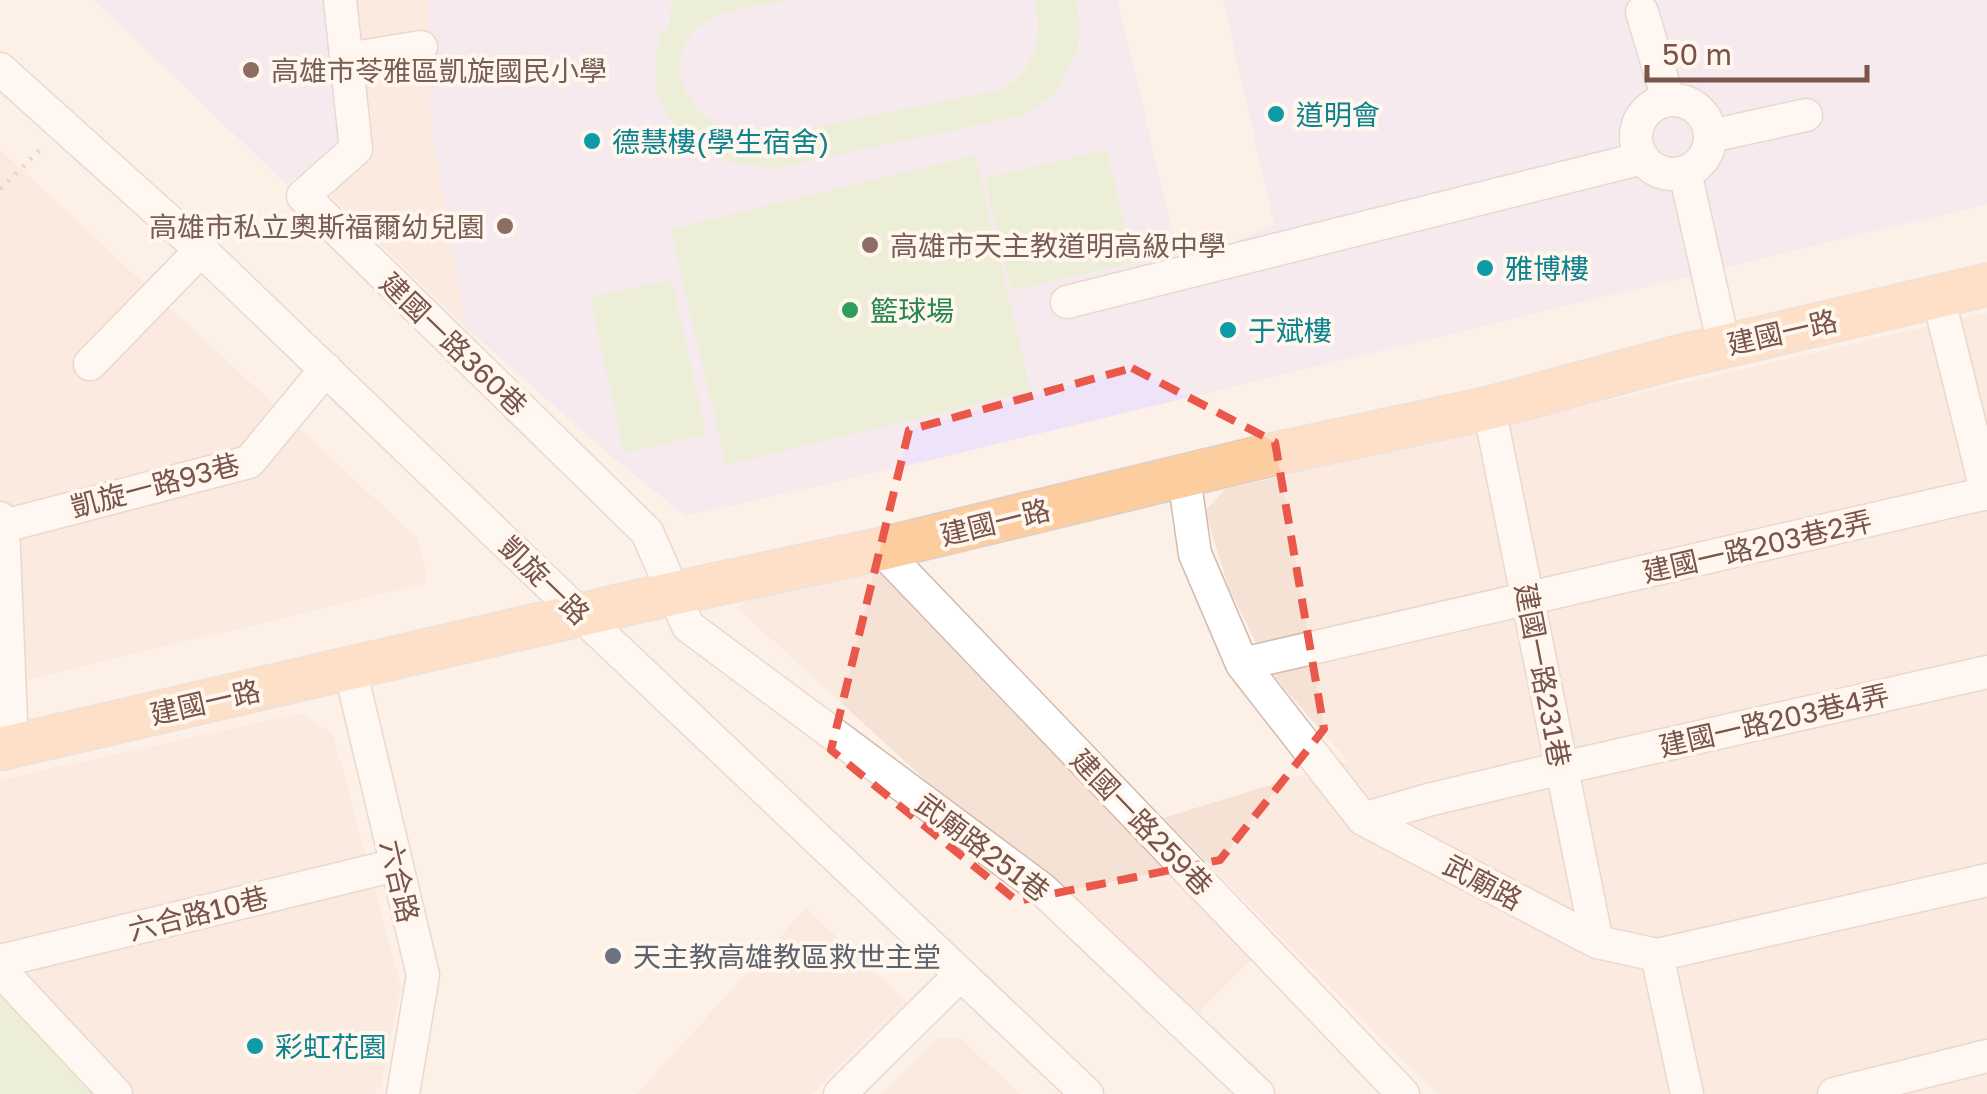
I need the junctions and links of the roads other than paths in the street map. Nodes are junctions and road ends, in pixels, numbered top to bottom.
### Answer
1 (340, 0) edge
2 (1642, 12) dead end
3 (421, 46) dead end
4 (347, 60) junction
5 (3, 78) edge
6 (1668, 100) junction
7 (1806, 115) dead end
8 (1711, 136) junction
9 (1643, 158) junction
10 (1685, 172) junction
11 (200, 250) junction
12 (1987, 285) edge
13 (1938, 296) junction
14 (1067, 302) dead end
15 (1724, 346) junction
16 (90, 364) dead end
17 (326, 369) junction
18 (1489, 408) junction
19 (1184, 477) junction
20 (1987, 494) edge
21 (1, 524) edge
22 (881, 550) junction
23 (1528, 600) junction
24 (681, 610) junction
25 (582, 616) junction
26 (1242, 664) junction
27 (350, 669) junction
28 (1987, 672) edge
29 (6, 748) edge
30 (1562, 768) junction
31 (1363, 819) junction
32 (396, 865) junction
33 (1987, 880) edge
34 (1597, 942) junction
35 (1657, 955) junction
36 (0, 961) edge
37 (0, 970) edge
38 (960, 976) junction
39 (1987, 1056) edge
40 (116, 1094) edge
41 (403, 1094) edge
42 (840, 1094) edge
43 (1087, 1094) edge
44 (1258, 1094) edge
45 (1403, 1094) edge
46 (1687, 1094) edge
47 (1834, 1094) edge

1 - 4 street, 建國一路360巷
2 - 6 street
3 - 4 street
4 - 24 street, 建國一路360巷
5 - 11 street, 凱旋一路
6 - 8 street
6 - 9 street
7 - 8 street
8 - 10 street
9 - 10 street
9 - 14 street
10 - 15 street
11 - 16 street
11 - 17 street, 凱旋一路
12 - 13 main road, 建國一路
13 - 15 main road, 建國一路
13 - 20 street
15 - 18 main road, 建國一路
17 - 21 street, 凱旋一路93巷
17 - 25 street, 凱旋一路
18 - 19 main road, 建國一路
18 - 23 street, 建國一路231巷
19 - 22 main road, 建國一路
19 - 26 street, 武廟路
20 - 23 street, 建國一路203巷2弄
21 - 29 street
22 - 24 main road, 建國一路
22 - 45 street, 建國一路259巷
23 - 26 street, 建國一路203巷2弄
23 - 30 street, 建國一路231巷
24 - 25 main road, 建國一路
24 - 44 street, 武廟路251巷
25 - 27 main road, 建國一路
25 - 38 street, 凱旋一路
26 - 31 street, 武廟路
27 - 29 main road, 建國一路
27 - 32 street, 六合路
28 - 30 street, 建國一路203巷4弄
30 - 31 street, 建國一路203巷4弄
30 - 34 street, 建國一路231巷
31 - 34 street, 武廟路
32 - 36 street, 六合路10巷
32 - 41 street, 六合路
33 - 35 street, 武廟路
34 - 35 street, 武廟路
35 - 46 street
37 - 40 street
38 - 42 street
38 - 43 street, 凱旋一路
39 - 47 street

